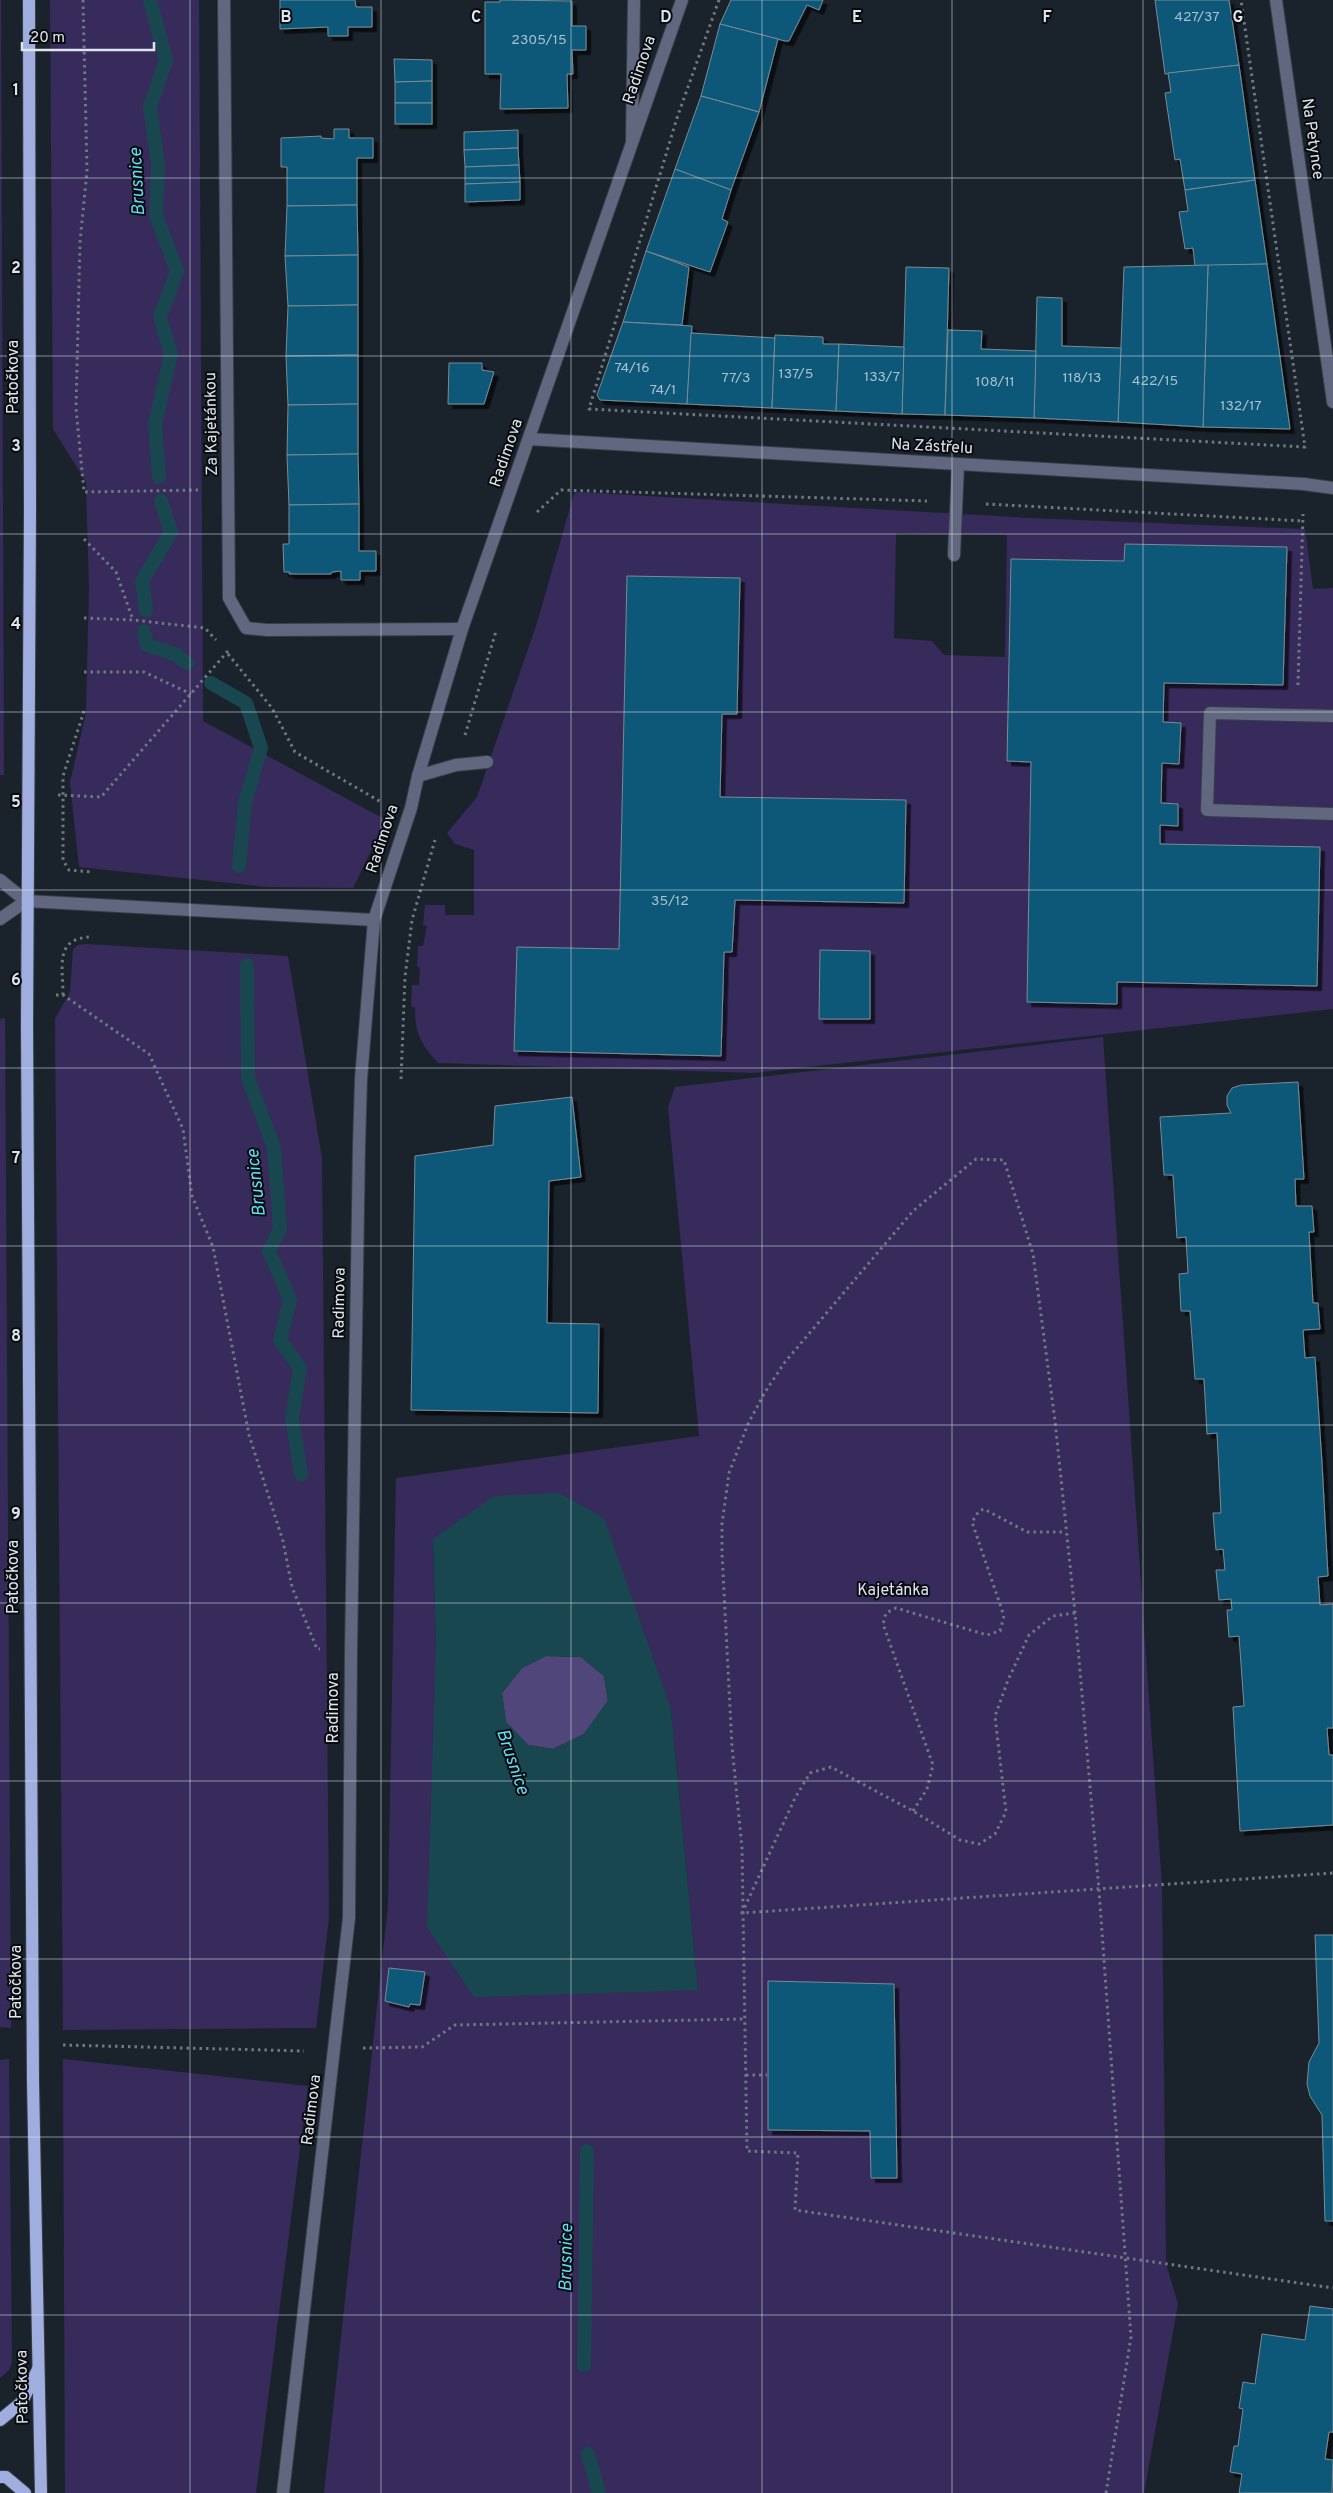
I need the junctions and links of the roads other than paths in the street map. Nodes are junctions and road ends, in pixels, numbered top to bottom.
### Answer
1 (30, 0) edge
2 (224, 0) edge
3 (634, 0) edge
4 (682, 0) edge
5 (1276, 0) edge
6 (631, 145) junction
7 (1333, 402) edge
8 (528, 439) junction
9 (958, 465) junction
10 (1333, 488) edge
11 (954, 555) dead end
12 (462, 629) junction
13 (1333, 716) edge
14 (487, 762) dead end
15 (418, 776) junction
16 (1333, 814) edge
17 (0, 880) edge
18 (26, 901) junction
19 (0, 919) edge
20 (374, 920) junction
21 (39, 2368) junction
22 (0, 2420) edge
23 (0, 2477) edge
24 (25, 2493) edge
25 (41, 2493) edge
26 (283, 2493) edge

1 - 18 main road, Patočkova
2 - 12 street, Za Kajetánkou
3 - 6 street
4 - 6 street, Radimova
5 - 7 street, Na Petynce
6 - 8 street, Radimova
8 - 9 street, Na Zástřelu
8 - 12 street, Radimova
9 - 10 street, Na Zástřelu
9 - 11 street
12 - 15 street, Radimova
13 - 16 street
14 - 15 street
15 - 20 street, Radimova
17 - 18 street
18 - 19 street
18 - 20 street
18 - 21 main road, Patočkova
20 - 26 street, Radimova
21 - 22 main road
21 - 25 main road, Patočkova
23 - 24 main road

